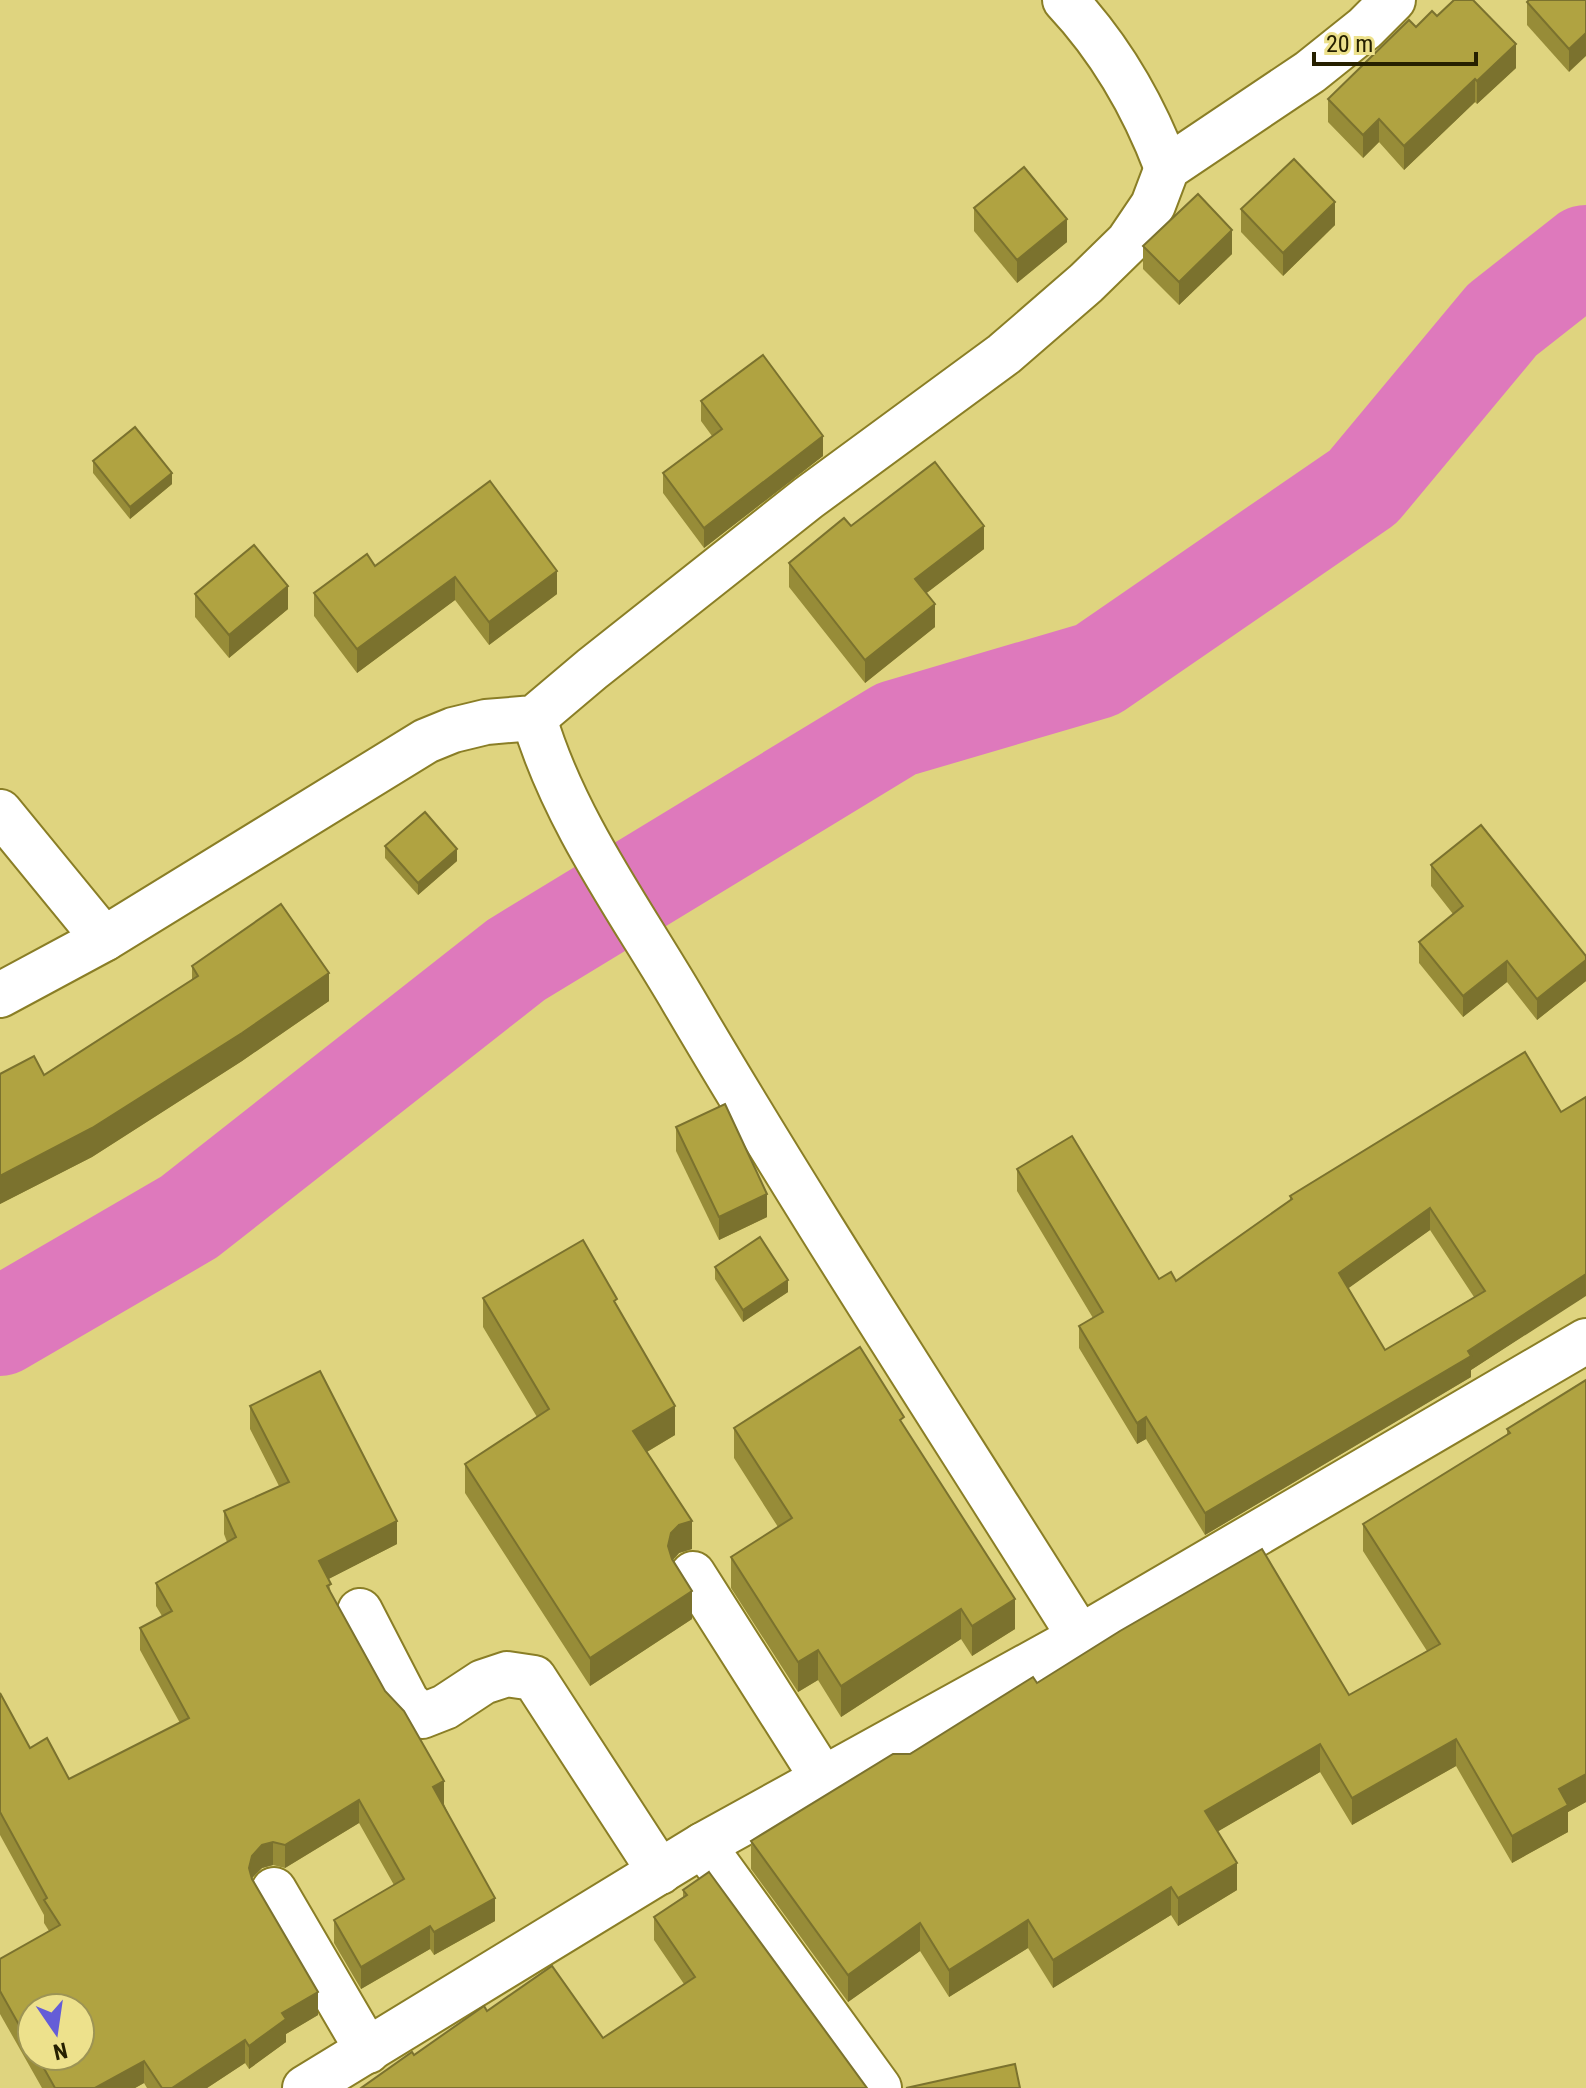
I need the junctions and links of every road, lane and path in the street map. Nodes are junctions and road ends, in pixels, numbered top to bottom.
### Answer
1 (1065, 0) edge
2 (1393, 0) edge
3 (1167, 168) junction
4 (534, 718) junction
5 (0, 812) edge
6 (104, 939) junction
7 (0, 995) edge
8 (1586, 1341) edge
9 (693, 1574) dead end
10 (360, 1611) dead end
11 (1080, 1637) junction
12 (822, 1777) junction
13 (703, 1845) junction
14 (660, 1872) junction
15 (274, 1890) dead end
16 (368, 2051) junction
17 (305, 2088) edge
18 (879, 2088) edge

1 - 3 street
2 - 3 street
3 - 4 street
4 - 6 street
4 - 11 street
5 - 6 street
6 - 7 street
8 - 11 street
9 - 12 street
10 - 14 street
11 - 12 street
12 - 13 street
13 - 14 street
13 - 18 street
14 - 16 street
15 - 16 street
16 - 17 street

